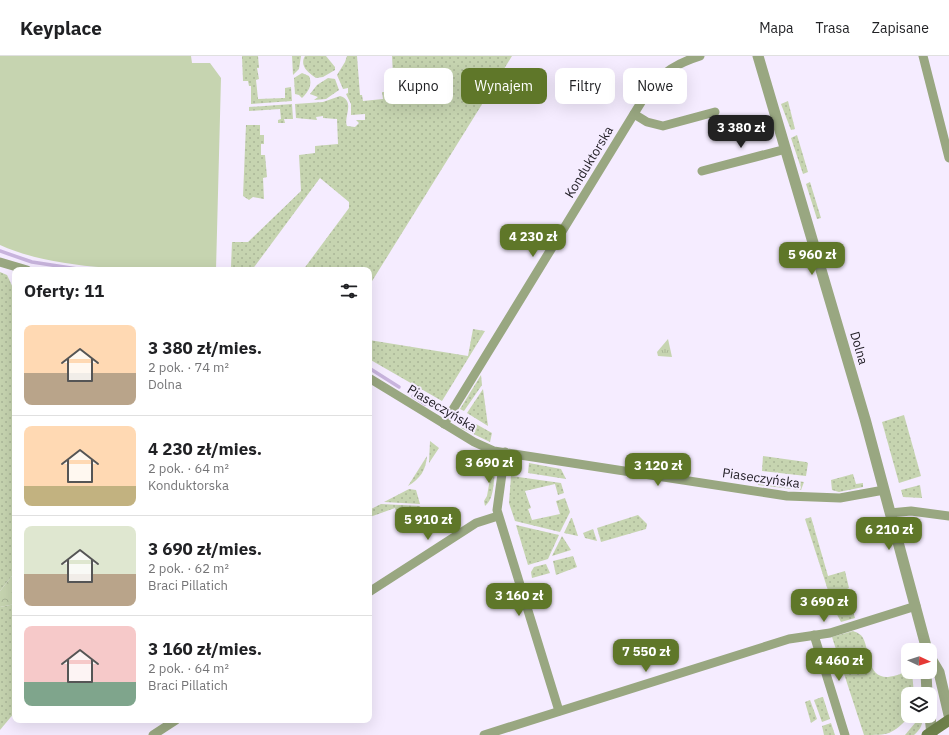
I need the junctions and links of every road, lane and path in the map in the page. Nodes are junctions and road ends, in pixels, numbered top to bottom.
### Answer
1 (700, 56) edge
2 (758, 56) edge
3 (923, 56) edge
4 (716, 112) dead end
5 (634, 114) junction
6 (786, 149) junction
7 (949, 158) edge
8 (702, 170) dead end
9 (0, 262) edge
10 (17, 267) edge
11 (372, 380) edge
12 (444, 424) junction
13 (505, 452) junction
14 (884, 490) junction
15 (890, 513) junction
16 (498, 516) junction
17 (949, 516) edge
18 (372, 590) edge
19 (916, 606) junction
20 (814, 636) junction
21 (924, 643) edge
22 (937, 669) edge
23 (560, 711) junction
24 (949, 715) edge
25 (949, 720) edge
26 (171, 723) edge
27 (930, 723) edge
28 (930, 734) edge
29 (153, 735) edge
30 (484, 735) edge
31 (845, 735) edge

1 - 5 street, Konduktorska
2 - 6 street, Dolna
3 - 7 street
4 - 5 street
5 - 12 street, Konduktorska
6 - 8 street
6 - 14 street, Dolna
9 - 10 street
11 - 12 street, Piaseczyńska
12 - 13 street, Piaseczyńska
13 - 14 street, Piaseczyńska
13 - 16 street
14 - 15 street, Dolna
15 - 17 street
15 - 19 street, Dolna
16 - 18 street
16 - 23 street
19 - 20 street
19 - 21 street, Dolna
20 - 23 street
20 - 31 street
22 - 24 street
23 - 30 street
25 - 28 main road
26 - 29 street
27 - 28 street

